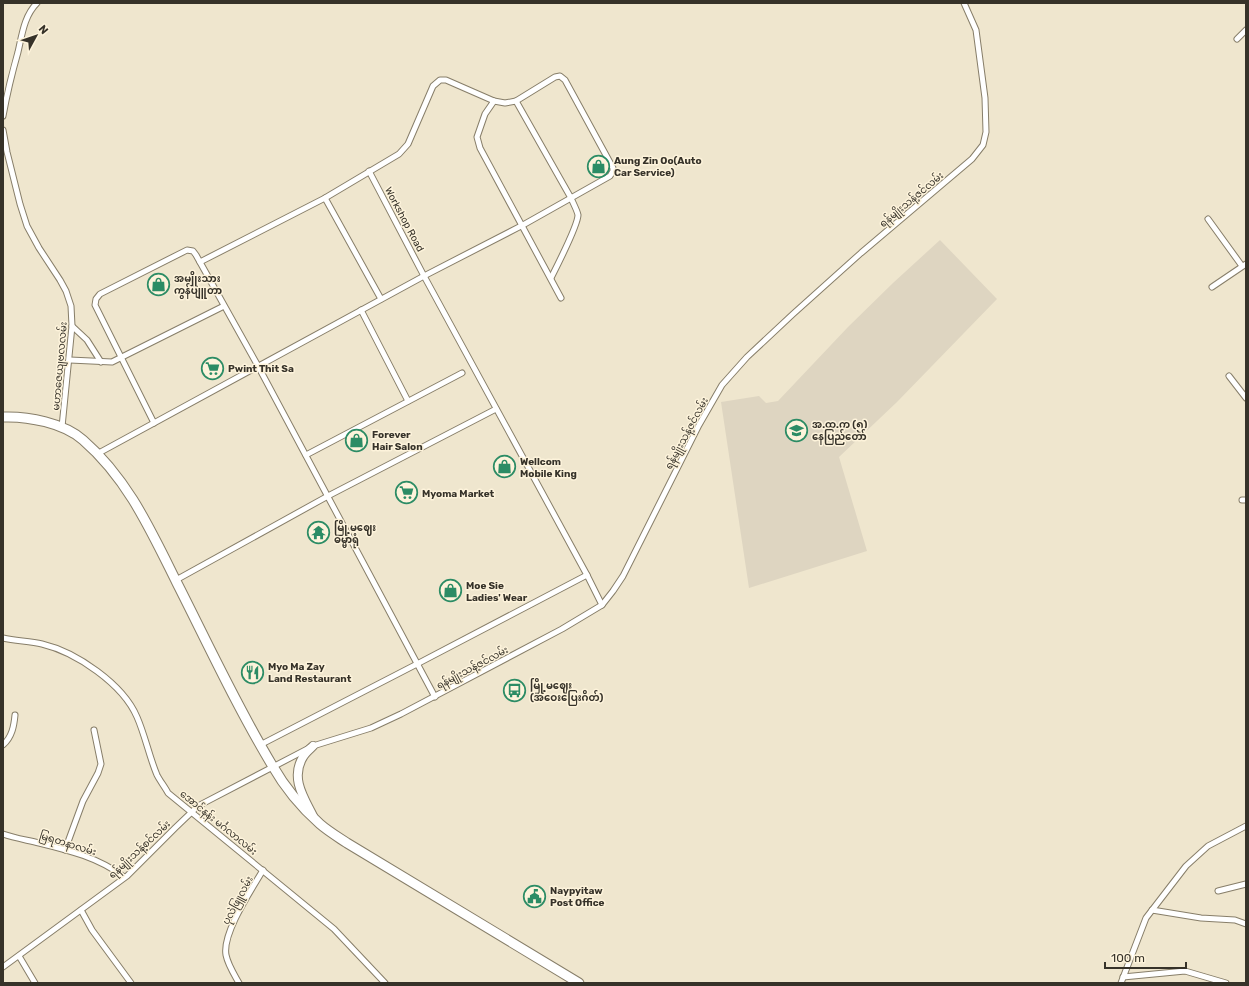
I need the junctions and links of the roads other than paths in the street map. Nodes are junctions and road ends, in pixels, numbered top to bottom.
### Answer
1 (37, 3) edge
2 (964, 3) edge
3 (1246, 30) edge
4 (1237, 39) dead end
5 (494, 101) junction
6 (516, 101) junction
7 (3, 116) edge
8 (3, 130) edge
9 (369, 171) junction
10 (325, 198) junction
11 (571, 198) junction
12 (1208, 219) dead end
13 (523, 225) junction
14 (200, 262) junction
15 (1244, 265) edge
16 (424, 276) junction
17 (551, 278) junction
18 (1212, 287) dead end
19 (561, 298) dead end
20 (381, 299) junction
21 (224, 306) junction
22 (361, 310) junction
23 (72, 326) junction
24 (122, 358) junction
25 (70, 360) junction
26 (101, 362) junction
27 (258, 366) junction
28 (462, 373) dead end
29 (1229, 376) dead end
30 (1246, 398) edge
31 (408, 401) junction
32 (496, 408) junction
33 (3, 417) edge
34 (154, 423) junction
35 (62, 427) junction
36 (96, 454) junction
37 (306, 455) junction
38 (328, 496) junction
39 (587, 575) junction
40 (176, 580) junction
41 (602, 605) junction
42 (3, 638) edge
43 (417, 664) junction
44 (435, 697) junction
45 (15, 715) dead end
46 (94, 730) dead end
47 (3, 745) edge
48 (260, 745) junction
49 (313, 746) junction
50 (273, 767) junction
51 (192, 812) junction
52 (315, 818) junction
53 (1246, 826) edge
54 (3, 834) edge
55 (65, 850) junction
56 (263, 870) junction
57 (124, 878) junction
58 (1246, 884) edge
59 (1218, 891) dead end
60 (81, 910) junction
61 (1152, 910) junction
62 (1246, 924) edge
63 (19, 956) junction
64 (3, 967) edge
65 (1123, 977) junction
66 (35, 983) edge
67 (130, 983) edge
68 (239, 983) edge
69 (385, 983) edge
70 (579, 983) edge
71 (1121, 983) edge
72 (1226, 983) edge

1 - 7 street
2 - 41 street, ရန်မျိုးသန့်ဇင်လမ်း
3 - 4 street
5 - 6 street
5 - 9 street
5 - 13 street
6 - 11 street
6 - 11 street
8 - 23 street, မဟာဇေယျဗလလမ်း
9 - 10 street
9 - 16 street, Workshop Road
10 - 14 street
10 - 20 street
11 - 13 street
11 - 17 street
12 - 15 street
13 - 16 street
13 - 17 street
14 - 21 street
14 - 24 street
15 - 18 street
16 - 20 street
16 - 32 street, Workshop Road
17 - 19 street
20 - 22 street
21 - 24 street
21 - 27 street
22 - 27 street
22 - 31 street
23 - 25 street, မဟာဇေယျဗလလမ်း
23 - 26 street
24 - 26 street
24 - 34 street
25 - 26 street
25 - 35 street, မဟာဇေယျဗလလမ်း
27 - 34 street
27 - 37 street
28 - 31 street
29 - 30 street
31 - 37 street
32 - 38 street
32 - 39 street, Workshop Road
33 - 35 highway
34 - 36 street
35 - 36 highway
36 - 40 highway
37 - 38 street
38 - 40 street
38 - 43 street
39 - 41 street, Workshop Road
39 - 43 street
40 - 48 highway
41 - 44 street, ရန်မျိုးသန့်ဇင်လမ်း
42 - 51 street, အောင်နန်း မင်္ဂလာလမ်း
43 - 44 street
43 - 48 street
44 - 49 street, ရန်မျိုးသန့်ဇင်လမ်း
45 - 47 street
46 - 55 street
48 - 50 highway
49 - 50 street, ရန်မျိုးသန့်ဇင်လမ်း
49 - 52 main road
50 - 51 street, ရန်မျိုးသန့်စင်လမ်း
50 - 52 highway
51 - 56 street, အောင်နန်း မင်္ဂလာလမ်း
51 - 57 street, ရန်မျိုးသန့်စင်လမ်း
52 - 70 highway
53 - 61 street
54 - 55 street, မြရတနာလမ်း
55 - 57 street, မြရတနာလမ်း
56 - 68 street, ပုလဲဖြူလမ်း
56 - 69 street, အောင်နန်း မင်္ဂလာလမ်း
57 - 60 street, ရန်မျိုးသန့်စင်လမ်း
58 - 59 street
60 - 63 street, ရန်မျိုးသန့်စင်လမ်း
60 - 67 street
61 - 62 street
61 - 65 street
63 - 64 street, ရန်မျိုးသန့်စင်လမ်း
63 - 66 street
65 - 71 street
65 - 72 street

